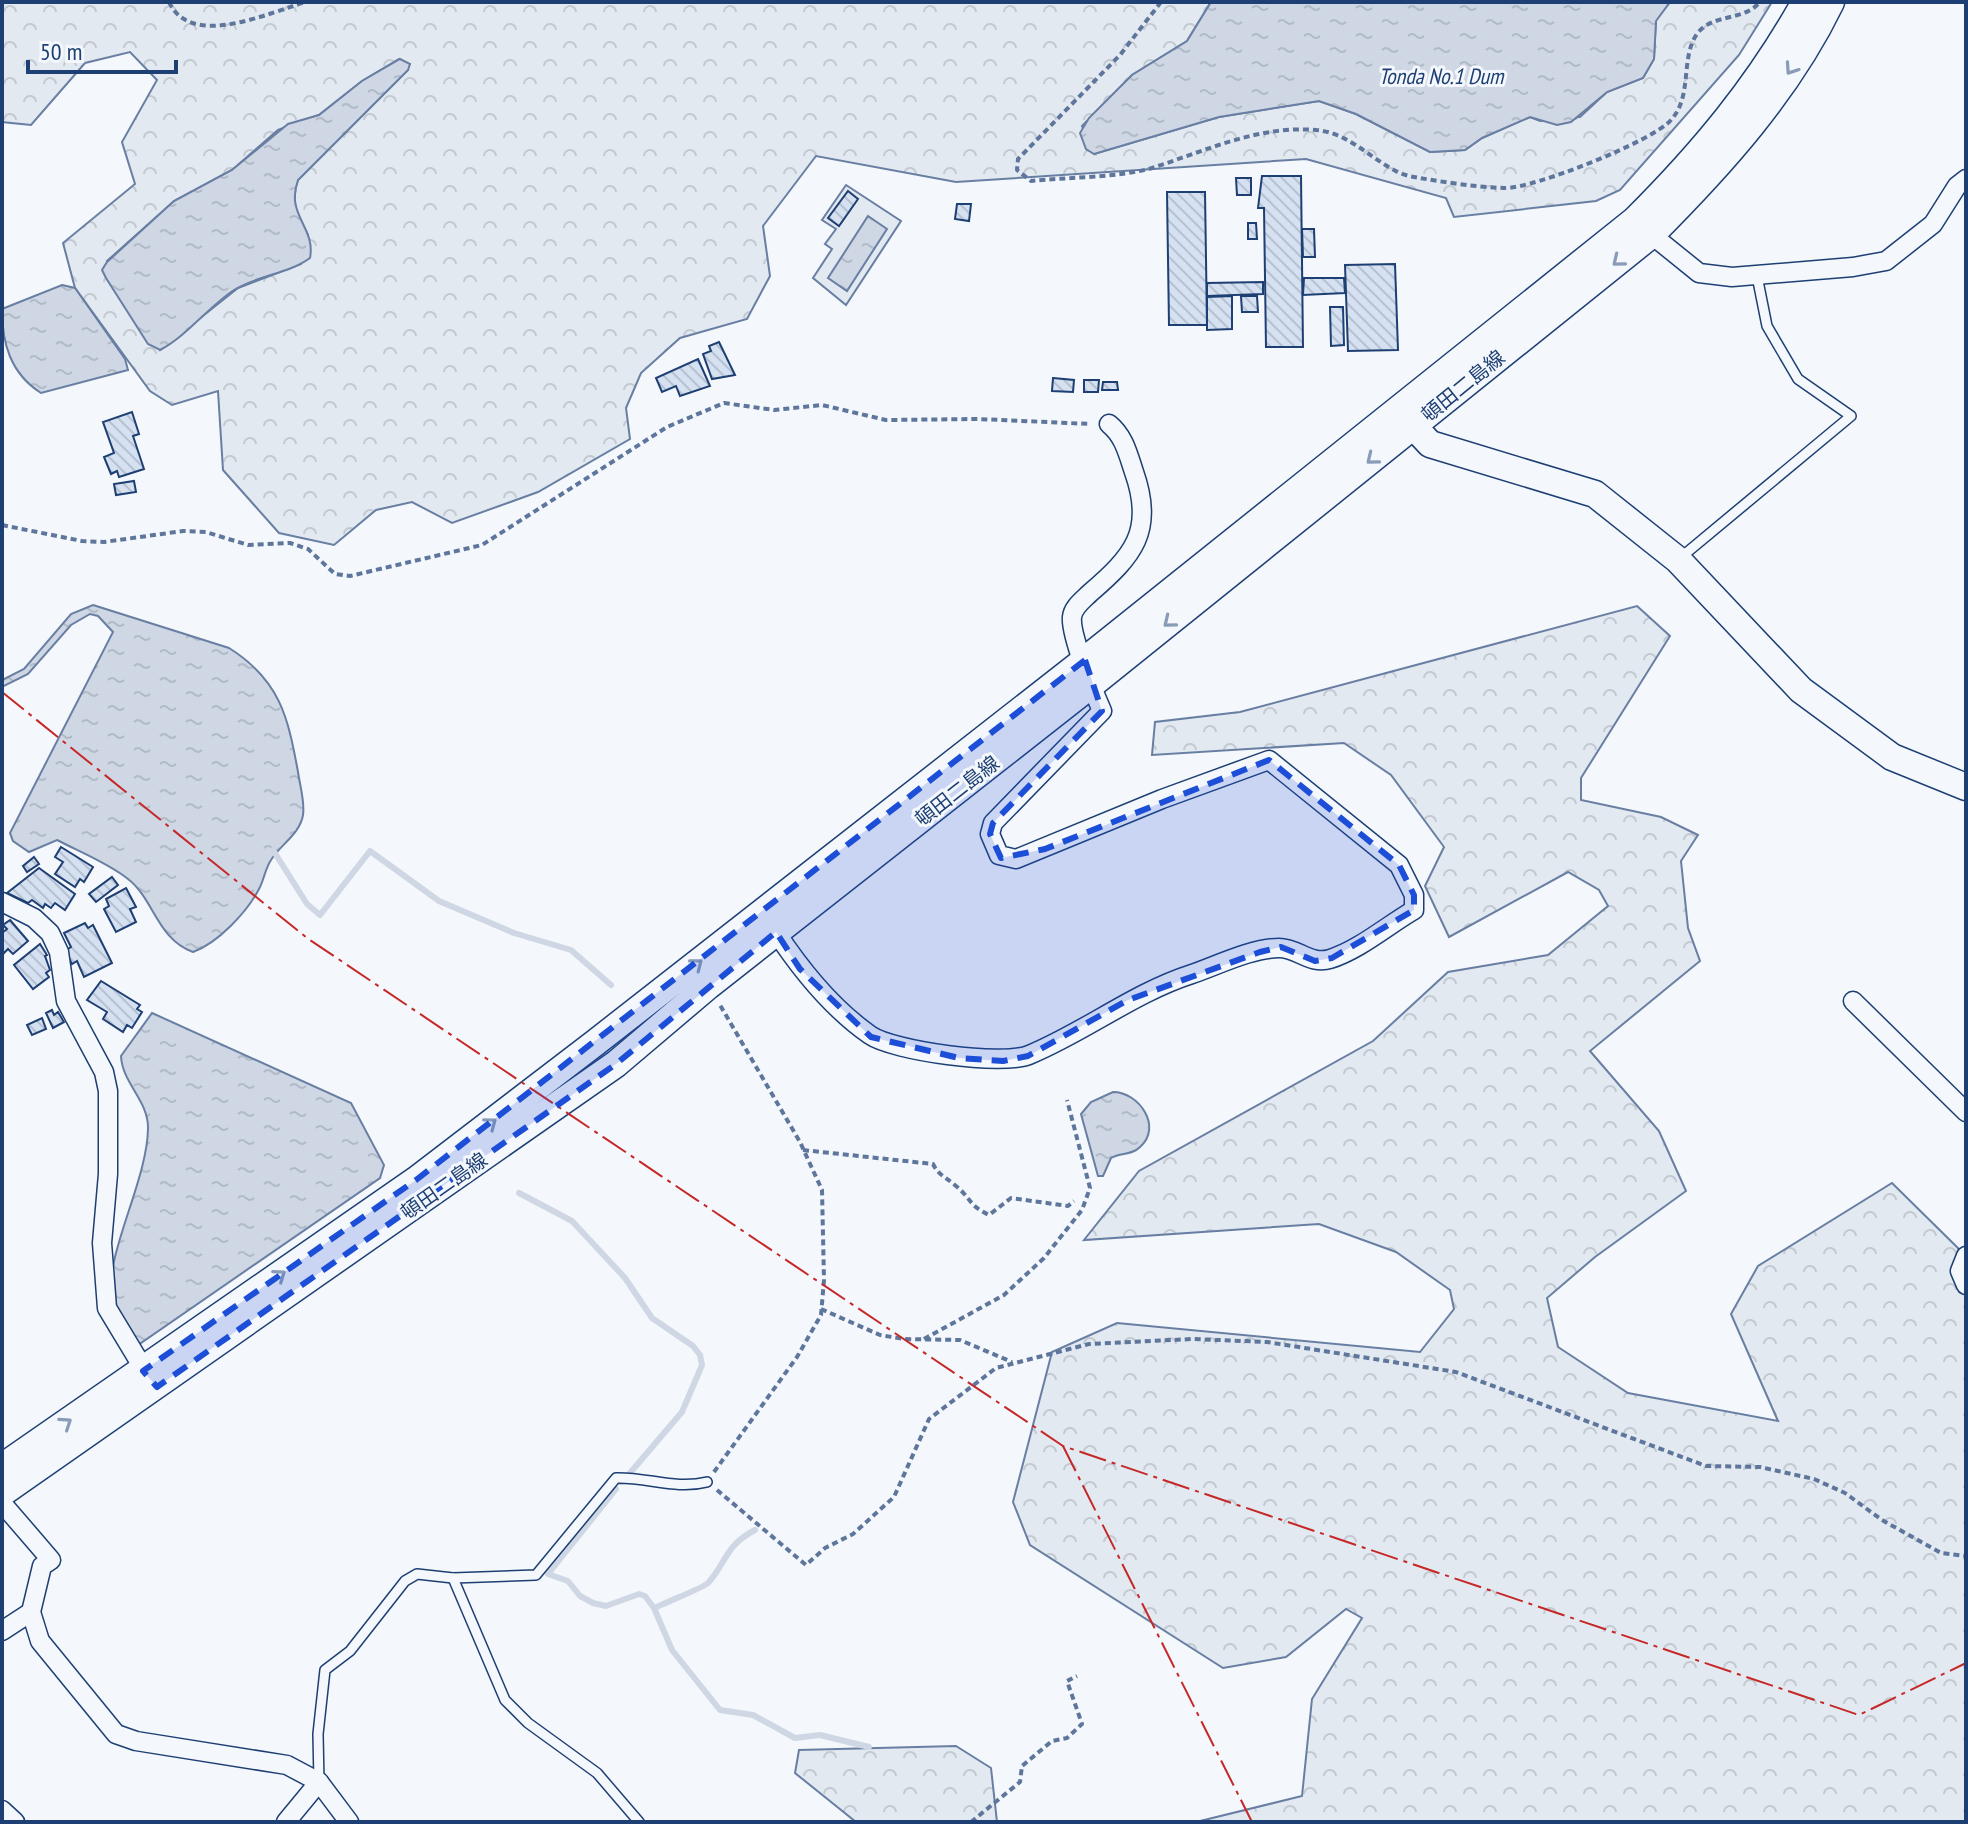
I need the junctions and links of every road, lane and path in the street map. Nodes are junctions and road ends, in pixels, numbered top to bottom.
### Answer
1 (169, 2) edge
2 (306, 2) edge
3 (1161, 2) edge
4 (1760, 2) edge
5 (1805, 2) edge
6 (1831, 2) edge
7 (1966, 179) edge
8 (1643, 228) junction
9 (1757, 276) junction
10 (1406, 418) junction
11 (1109, 424) joint
12 (2, 525) edge
13 (1678, 560) junction
14 (1088, 673) junction
15 (1966, 787) edge
16 (2, 902) edge
17 (776, 932) junction
18 (708, 986) junction
19 (1853, 1001) dead end
20 (1067, 1100) dead end
21 (1966, 1112) edge
22 (803, 1150) junction
23 (1074, 1201) dead end
24 (1966, 1256) edge
25 (1966, 1285) edge
26 (821, 1309) junction
27 (924, 1339) junction
28 (1013, 1363) junction
29 (150, 1379) junction
30 (2, 1467) edge
31 (707, 1482) junction
32 (2, 1493) edge
33 (2, 1503) edge
34 (1966, 1556) edge
35 (453, 1578) junction
36 (31, 1612) junction
37 (2, 1631) edge
38 (1077, 1676) dead end
39 (319, 1782) junction
40 (2, 1810) edge
41 (15, 1822) edge
42 (286, 1822) edge
43 (349, 1822) edge
44 (639, 1822) edge
45 (971, 1822) edge

1 - 2 path
3 - 4 path
5 - 8 main road, 頓田二島線
6 -> 8 main road, 頓田二島線
7 - 9 street
8 - 9 street
8 - 10 main road, 頓田二島線
9 - 13 lane
10 - 13 main road
10 - 14 main road, 頓田二島線
11 - 12 path
11 - 14 street
13 - 15 main road
14 - 17 main road, 頓田二島線
14 - 17 street
29 -> 14 main road, 頓田二島線
16 - 29 street
17 - 18 main road, 頓田二島線
18 - 22 path
18 - 29 main road, 頓田二島線
19 - 21 street
20 - 27 path
22 - 23 path
22 - 26 path
24 - 25 street
26 - 27 path
26 - 31 path
27 - 28 path
28 - 31 path
28 - 34 path
30 -> 29 main road, 頓田二島線
29 - 32 main road, 頓田二島線
31 - 35 lane
33 - 36 street
35 - 39 lane
35 - 44 lane
36 - 37 street
36 - 39 street
38 - 45 path
39 - 42 street
39 - 43 street
40 - 41 street

